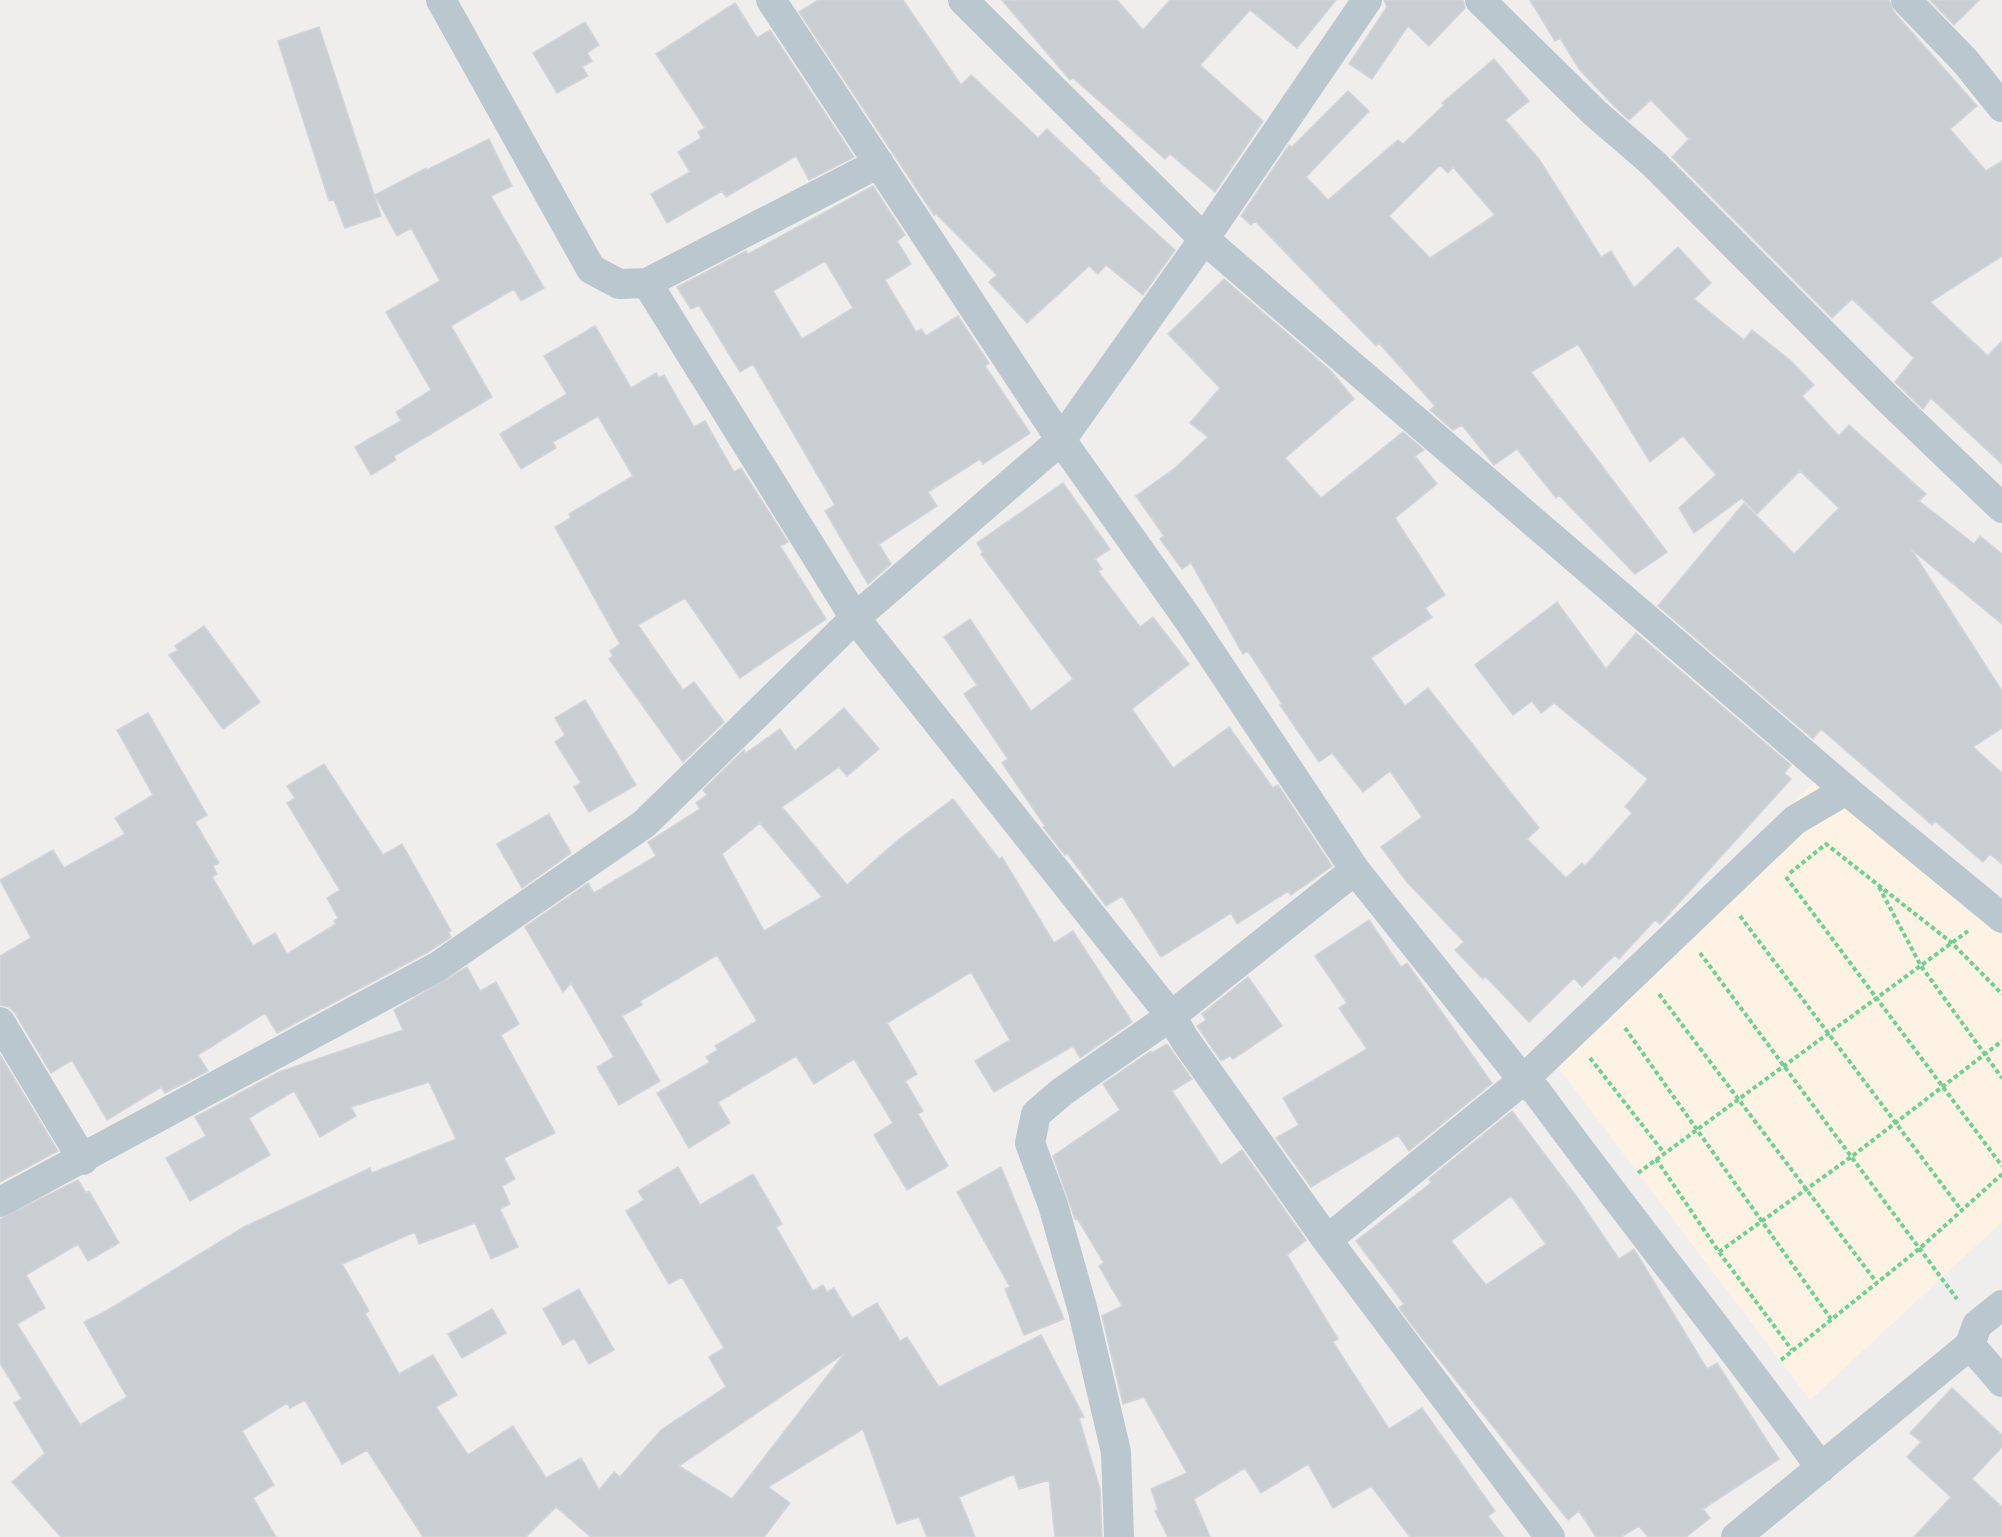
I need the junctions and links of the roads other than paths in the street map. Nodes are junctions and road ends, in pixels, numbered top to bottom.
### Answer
1 (441, 0) edge
2 (771, 0) edge
3 (963, 0) edge
4 (1367, 0) edge
5 (1480, 0) edge
6 (1906, 0) edge
7 (2002, 107) edge
8 (879, 163) junction
9 (1204, 239) junction
10 (647, 283) junction
11 (1061, 440) junction
12 (2002, 508) edge
13 (855, 618) junction
14 (1845, 790) junction
15 (1355, 870) junction
16 (2002, 918) edge
17 (1171, 1016) junction
18 (0, 1022) edge
19 (1523, 1080) junction
20 (83, 1160) junction
21 (0, 1202) edge
22 (1327, 1240) junction
23 (2002, 1305) edge
24 (1974, 1335) junction
25 (2002, 1382) edge
26 (1821, 1468) junction
27 (1119, 1537) edge
28 (1550, 1537) edge
29 (1736, 1537) edge

1 - 10 street
2 - 8 street
3 - 9 street
4 - 9 street
5 - 12 street
6 - 7 street
8 - 10 street
8 - 11 street
9 - 11 street
9 - 14 street
10 - 13 street
11 - 13 street
11 - 15 street
13 - 17 street
13 - 20 street
14 - 16 street
14 - 19 street
15 - 17 street
15 - 19 street
17 - 22 street
17 - 27 street
18 - 20 street
19 - 22 street
19 - 26 street
20 - 21 street
22 - 28 street
23 - 24 street
24 - 25 street
24 - 26 street
26 - 29 street

